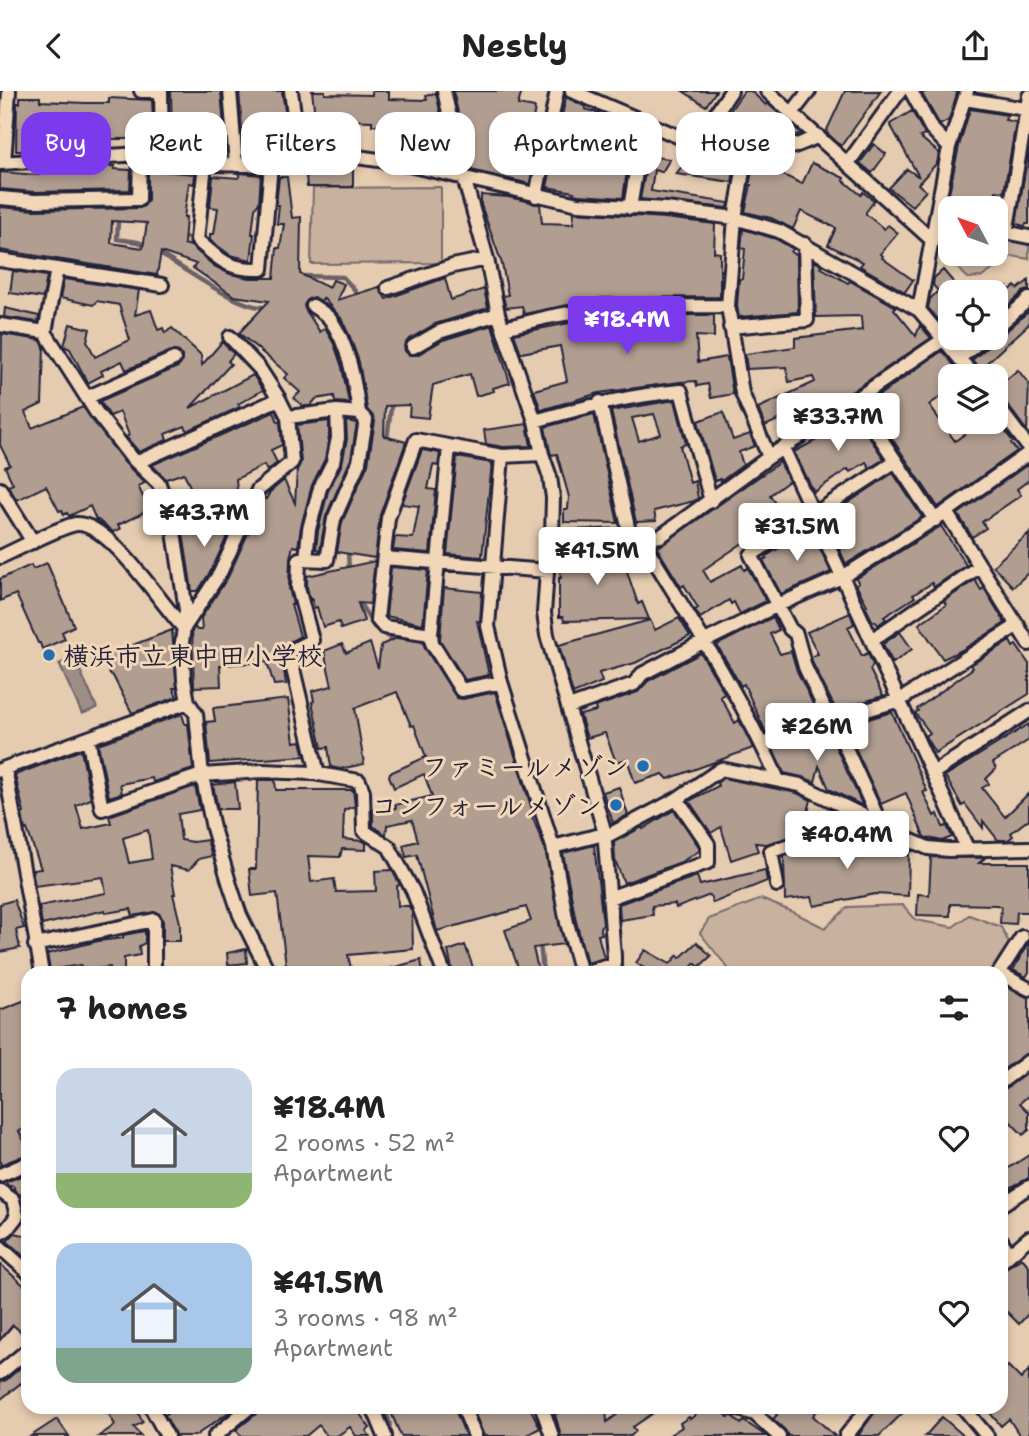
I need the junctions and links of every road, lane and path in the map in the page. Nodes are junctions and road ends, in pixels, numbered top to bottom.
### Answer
1 (9, 91) edge
2 (141, 91) edge
3 (161, 91) edge
4 (230, 91) edge
5 (291, 91) edge
6 (444, 91) edge
7 (557, 91) edge
8 (572, 91) edge
9 (731, 91) edge
10 (767, 91) edge
11 (809, 91) edge
12 (900, 91) edge
13 (911, 91) edge
14 (966, 95) edge
15 (1029, 96) edge
16 (1025, 109) junction
17 (161, 112) edge
18 (294, 112) edge
19 (621, 112) edge
20 (717, 112) edge
21 (791, 112) edge
22 (793, 112) edge
23 (795, 116) edge
24 (818, 136) junction
25 (795, 146) edge
26 (949, 147) junction
27 (125, 156) edge
28 (361, 158) edge
29 (2, 163) edge
30 (848, 163) junction
31 (227, 165) edge
32 (236, 165) junction
33 (241, 165) edge
34 (140, 175) edge
35 (204, 175) edge
36 (270, 175) edge
37 (636, 175) edge
38 (742, 175) edge
39 (464, 178) junction
40 (536, 196) junction
41 (939, 196) edge
42 (1008, 196) edge
43 (0, 198) edge
44 (938, 202) edge
45 (630, 208) junction
46 (735, 218) junction
47 (1008, 233) edge
48 (1029, 237) edge
49 (932, 240) junction
50 (805, 244) junction
51 (487, 259) junction
52 (0, 260) edge
53 (57, 269) junction
54 (162, 285) dead end
55 (387, 288) dead end
56 (1029, 299) edge
57 (313, 306) dead end
58 (728, 306) junction
59 (919, 310) junction
60 (498, 314) junction
61 (1008, 317) edge
62 (0, 325) edge
63 (730, 327) junction
64 (504, 328) junction
65 (45, 332) junction
66 (938, 332) edge
67 (230, 337) dead end
68 (938, 343) edge
69 (413, 347) dead end
70 (953, 350) edge
71 (970, 350) edge
72 (960, 358) junction
73 (174, 359) dead end
74 (965, 364) edge
75 (88, 397) junction
76 (279, 399) junction
77 (855, 400) junction
78 (600, 402) junction
79 (337, 411) junction
80 (359, 413) junction
81 (288, 417) junction
82 (536, 421) junction
83 (1008, 421) edge
84 (449, 447) junction
85 (783, 447) junction
86 (1029, 450) edge
87 (542, 454) junction
88 (502, 456) junction
89 (769, 457) junction
90 (896, 461) junction
91 (138, 462) junction
92 (0, 489) edge
93 (711, 501) junction
94 (248, 511) junction
95 (814, 513) junction
96 (941, 516) junction
97 (172, 519) junction
98 (300, 534) dead end
99 (552, 536) junction
100 (636, 538) junction
101 (33, 542) junction
102 (0, 557) edge
103 (384, 558) junction
104 (302, 559) junction
105 (438, 563) junction
106 (492, 566) junction
107 (981, 566) junction
108 (547, 571) junction
109 (844, 576) junction
110 (778, 605) junction
111 (1018, 625) junction
112 (184, 628) junction
113 (430, 634) junction
114 (873, 639) junction
115 (705, 641) junction
116 (1029, 644) edge
117 (501, 682) junction
118 (900, 700) junction
119 (188, 702) junction
120 (569, 707) junction
121 (1029, 711) edge
122 (833, 720) junction
123 (88, 738) junction
124 (762, 744) junction
125 (3, 769) edge
126 (933, 773) junction
127 (318, 774) junction
128 (202, 775) junction
129 (778, 780) junction
130 (677, 799) junction
131 (878, 824) junction
132 (604, 836) junction
133 (553, 847) junction
134 (967, 848) junction
135 (1029, 848) edge
136 (777, 885) dead end
137 (609, 898) junction
138 (1022, 937) dead end
139 (35, 945) junction
140 (40, 966) edge
141 (154, 966) edge
142 (266, 966) edge
143 (441, 966) edge
144 (579, 966) edge
145 (614, 966) edge
146 (1005, 966) edge
147 (1008, 978) edge
148 (1029, 989) edge
149 (1029, 1061) edge
150 (1008, 1077) edge
151 (21, 1166) edge
152 (0, 1175) edge
153 (1029, 1187) edge
154 (0, 1191) edge
155 (1008, 1200) edge
156 (21, 1215) edge
157 (21, 1218) edge
158 (0, 1233) edge
159 (1029, 1238) edge
160 (0, 1247) edge
161 (1008, 1256) edge
162 (21, 1266) edge
163 (21, 1356) edge
164 (0, 1373) edge
165 (156, 1414) edge
166 (244, 1414) edge
167 (376, 1414) edge
168 (466, 1414) edge
169 (544, 1414) edge
170 (756, 1414) edge
171 (863, 1414) edge
172 (969, 1414) edge
173 (229, 1432) edge
174 (384, 1435) edge
175 (167, 1436) edge
176 (215, 1436) edge
177 (475, 1436) edge
178 (552, 1436) edge
179 (779, 1436) edge
180 (846, 1436) edge
181 (987, 1436) edge

1 - 29 street
2 - 3 street
3 - 17 street
4 - 32 street
5 - 18 street
6 - 39 street
7 - 40 street
8 - 19 street
9 - 20 street
10 - 21 street
11 - 22 street
12 - 30 street
13 - 26 street
14 - 16 street
14 - 26 street
15 - 16 street
16 - 42 street
23 - 24 street
24 - 25 street
24 - 30 street
26 - 41 street
27 - 29 street
28 - 39 street
30 - 49 street
31 - 32 street
32 - 33 street
34 - 43 street
35 - 36 street
37 - 45 street
38 - 46 street
39 - 40 street
39 - 51 street
40 - 45 street
44 - 49 street
45 - 46 street
46 - 50 street
46 - 58 street
47 - 48 street
49 - 59 street
50 - 59 street
50 - 63 street
51 - 55 street
51 - 60 street
52 - 53 street
53 - 54 street
53 - 65 street
56 - 61 street
57 - 80 street
58 - 63 street
58 - 64 street
59 - 66 street
60 - 64 street
60 - 69 street
62 - 65 street
63 - 89 street
64 - 82 street
65 - 75 street
67 - 76 street
68 - 77 street
70 - 72 street
71 - 72 street
72 - 74 street
73 - 75 street
75 - 91 street
76 - 81 street
76 - 91 street
77 - 85 street
77 - 90 street
78 - 82 street
78 - 93 street
78 - 100 street
79 - 80 street
79 - 81 street
79 - 104 street
80 - 104 street
81 - 94 street
82 - 87 street
83 - 86 street
84 - 88 street
84 - 103 street
84 - 105 street
85 - 89 street
85 - 95 street
86 - 96 street
87 - 88 street
87 - 99 street
88 - 106 street
89 - 93 street
90 - 95 street
90 - 96 street
91 - 97 street
92 - 101 street
93 - 100 street
94 - 97 street
94 - 112 street
95 - 109 street
95 - 110 street
96 - 107 street
96 - 109 street
97 - 112 street
98 - 104 street
99 - 100 street
99 - 108 street
100 - 115 street
101 - 102 street
101 - 112 street
103 - 105 street
103 - 113 street
104 - 127 street
105 - 106 street
105 - 113 street
106 - 108 street
106 - 117 street
107 - 111 street
107 - 114 street
108 - 120 street
109 - 110 street
109 - 114 street
110 - 115 street
110 - 122 street
111 - 116 street
111 - 118 street
112 - 119 street
113 - 117 street
114 - 118 street
115 - 120 street
115 - 124 street
117 - 133 street
118 - 122 street
118 - 126 street
119 - 123 street
119 - 128 street
120 - 132 street
121 - 126 street
122 - 124 street
122 - 131 street
123 - 125 street
123 - 128 street
124 - 129 street
125 - 139 street
126 - 134 street
127 - 128 street
127 - 143 street
128 - 142 street
129 - 130 street
129 - 131 street
130 - 132 street
130 - 137 street
131 - 134 street
131 - 136 street
132 - 133 street
132 - 137 street
133 - 144 street
134 - 135 street
137 - 145 street
138 - 146 street
139 - 140 street
139 - 141 street
147 - 148 street
149 - 150 street
151 - 152 street
153 - 155 street
154 - 156 street
157 - 158 street
159 - 161 street
160 - 162 street
163 - 164 street
165 - 175 street
166 - 173 street
167 - 174 street
168 - 177 street
169 - 178 street
170 - 179 street
171 - 180 street
172 - 181 street
173 - 176 street

